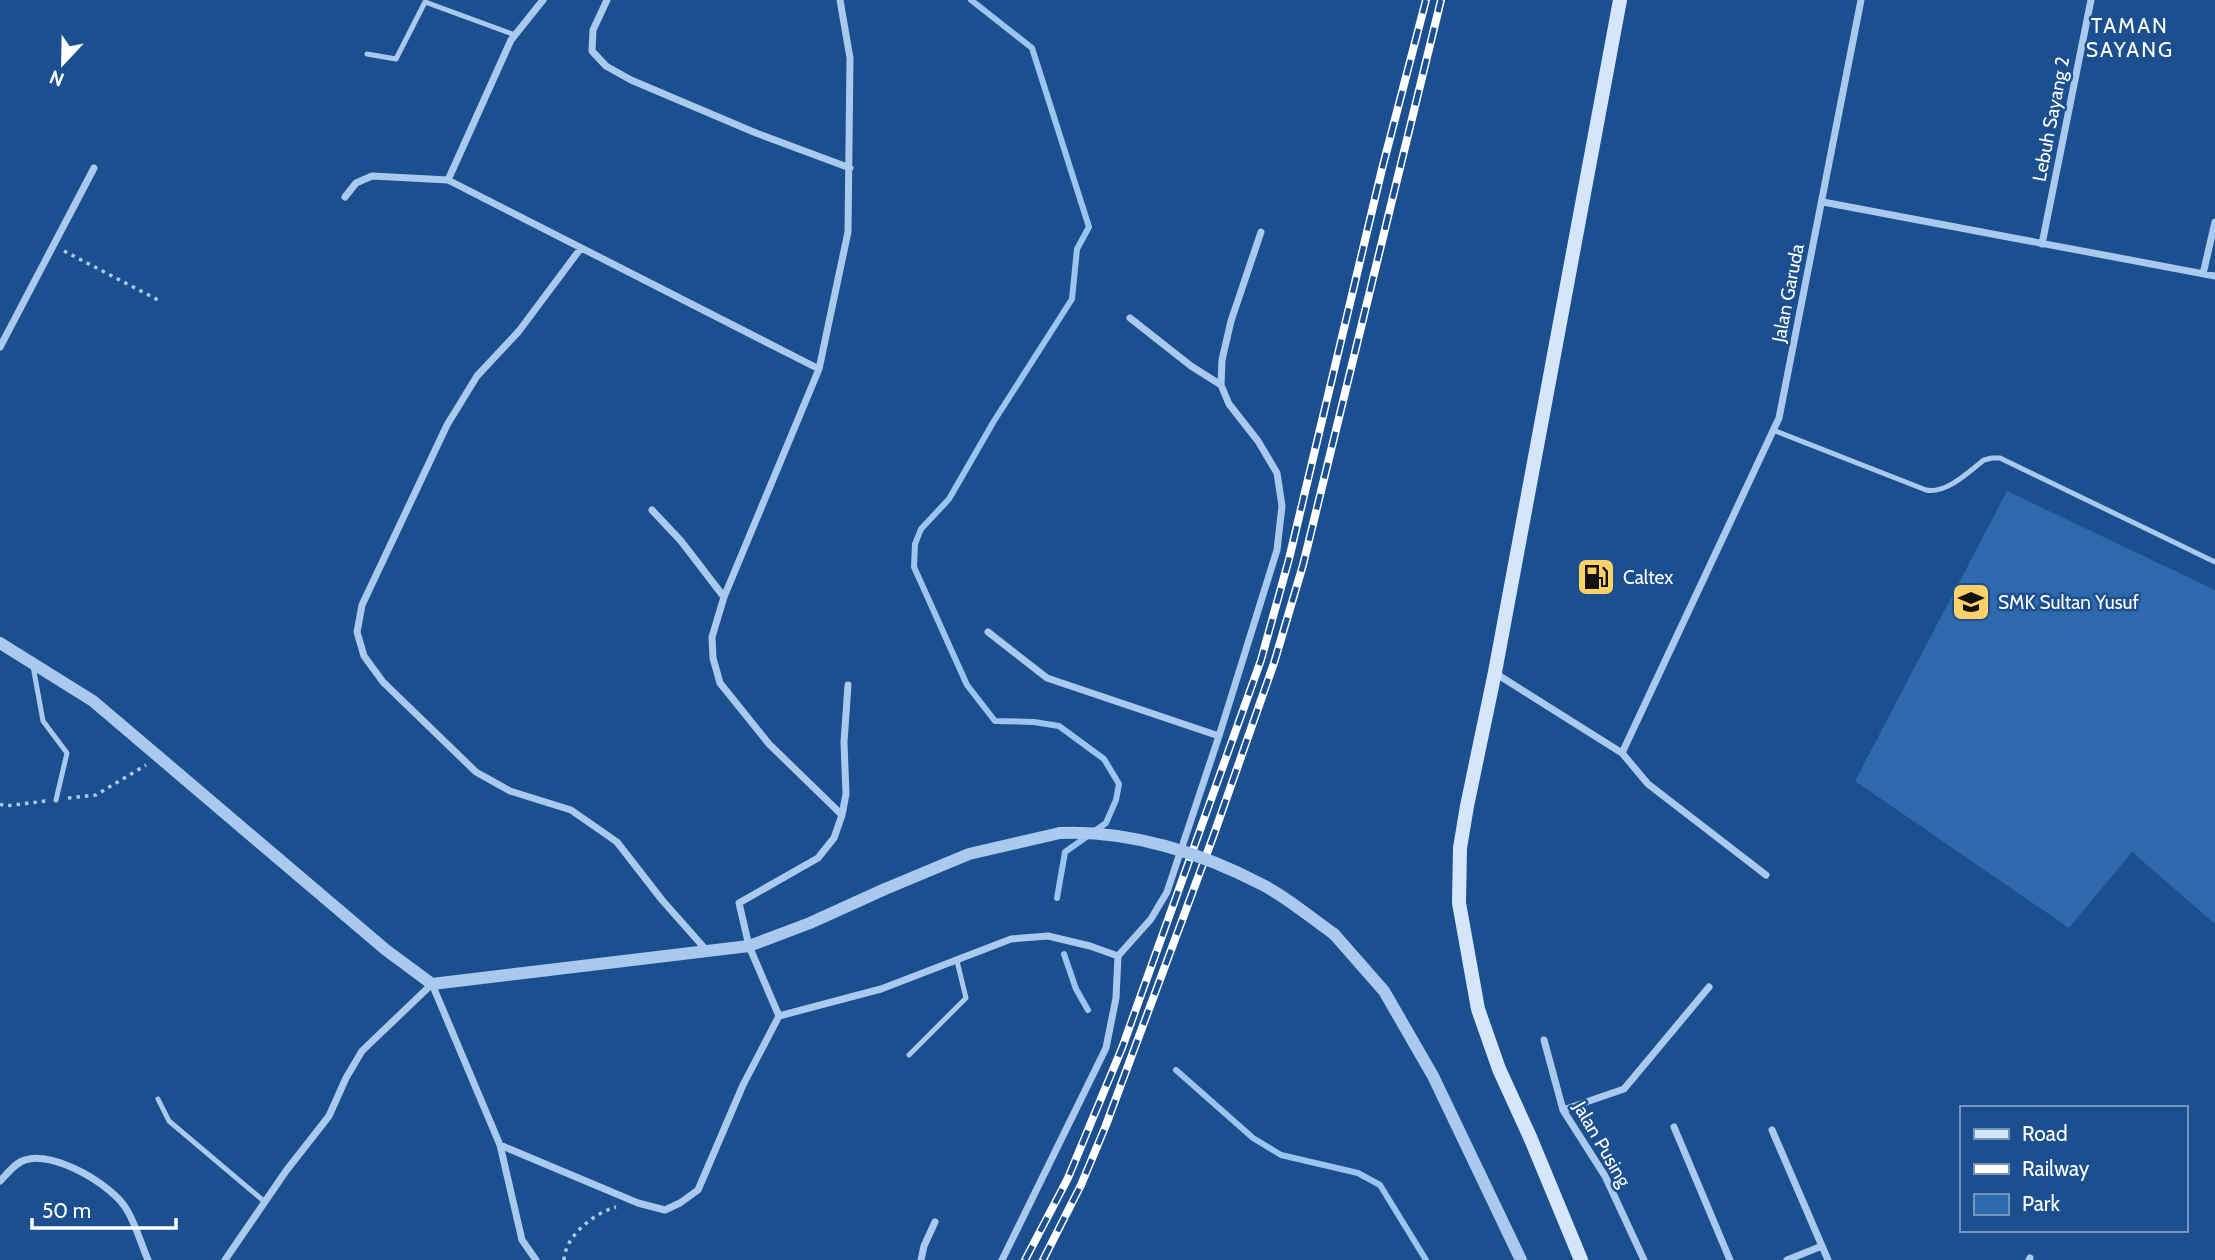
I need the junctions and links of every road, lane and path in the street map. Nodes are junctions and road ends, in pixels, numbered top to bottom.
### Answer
1 (543, 0) edge
2 (607, 0) edge
3 (839, 0) edge
4 (1620, 0) edge
5 (1861, 0) edge
6 (2091, 0) edge
7 (515, 34) junction
8 (368, 54) dead end
9 (94, 168) dead end
10 (849, 168) junction
11 (448, 180) junction
12 (345, 197) dead end
13 (1823, 202) junction
14 (2215, 222) edge
15 (1261, 232) dead end
16 (2042, 244) junction
17 (53, 246) junction
18 (581, 248) junction
19 (2203, 274) junction
20 (2215, 276) edge
21 (162, 302) dead end
22 (1130, 318) dead end
23 (0, 347) edge
24 (819, 369) junction
25 (1221, 385) junction
26 (1773, 430) junction
27 (652, 510) dead end
28 (2215, 562) edge
29 (724, 597) junction
30 (988, 632) dead end
31 (0, 643) edge
32 (33, 664) junction
33 (1495, 672) junction
34 (848, 685) dead end
35 (1219, 736) junction
36 (1622, 753) junction
37 (158, 757) junction
38 (56, 800) junction
39 (0, 804) edge
40 (842, 815) junction
41 (1766, 875) dead end
42 (749, 946) junction
43 (708, 952) junction
44 (1118, 956) junction
45 (957, 961) junction
46 (432, 984) junction
47 (1709, 987) dead end
48 (779, 1016) junction
49 (1544, 1040) dead end
50 (909, 1055) dead end
51 (158, 1098) dead end
52 (1563, 1110) junction
53 (1674, 1127) dead end
54 (1772, 1130) dead end
55 (500, 1146) junction
56 (0, 1181) edge
57 (265, 1202) junction
58 (638, 1203) junction
59 (934, 1223) dead end
60 (1822, 1246) junction
61 (148, 1260) edge
62 (225, 1260) edge
63 (536, 1260) edge
64 (564, 1260) edge
65 (921, 1260) edge
66 (1002, 1260) edge
67 (1521, 1260) edge
68 (1581, 1260) edge
69 (1644, 1260) edge
70 (1730, 1260) edge
71 (1787, 1260) edge
72 (1828, 1260) edge

1 - 7 street
2 - 10 street
3 - 10 street
4 - 33 main road
5 - 13 street, Jalan Garuda
6 - 16 street, Lebuh Sayang 2
7 - 8 lane
7 - 11 street
9 - 17 street
10 - 24 street
11 - 12 street
11 - 18 street
13 - 16 street
13 - 26 street, Jalan Garuda
14 - 19 street
15 - 25 street
16 - 19 street
17 - 21 path
17 - 23 street
18 - 24 street
18 - 43 street
19 - 20 street
22 - 25 street
24 - 29 street
25 - 35 street
26 - 28 lane
26 - 36 street, Jalan Garuda
27 - 29 street
29 - 40 street
30 - 35 street
31 - 32 street
32 - 37 street
32 - 38 lane
33 - 36 street
33 - 68 main road
34 - 40 street
35 - 44 street
36 - 41 street
37 - 38 path
37 - 46 street
38 - 39 path
40 - 42 street
42 - 43 street
42 - 48 street
42 - 67 street, bridge
43 - 46 street
44 - 45 street
44 - 66 street
45 - 48 street
45 - 50 lane
46 - 55 street
46 - 57 street
47 - 52 street
48 - 58 street
49 - 52 street, Jalan Pusing
51 - 57 lane
52 - 69 street, Jalan Pusing
53 - 70 street
54 - 60 street
55 - 58 street
55 - 63 street
56 - 61 street
57 - 62 street
58 - 64 path
59 - 65 street
60 - 71 street
60 - 72 street

